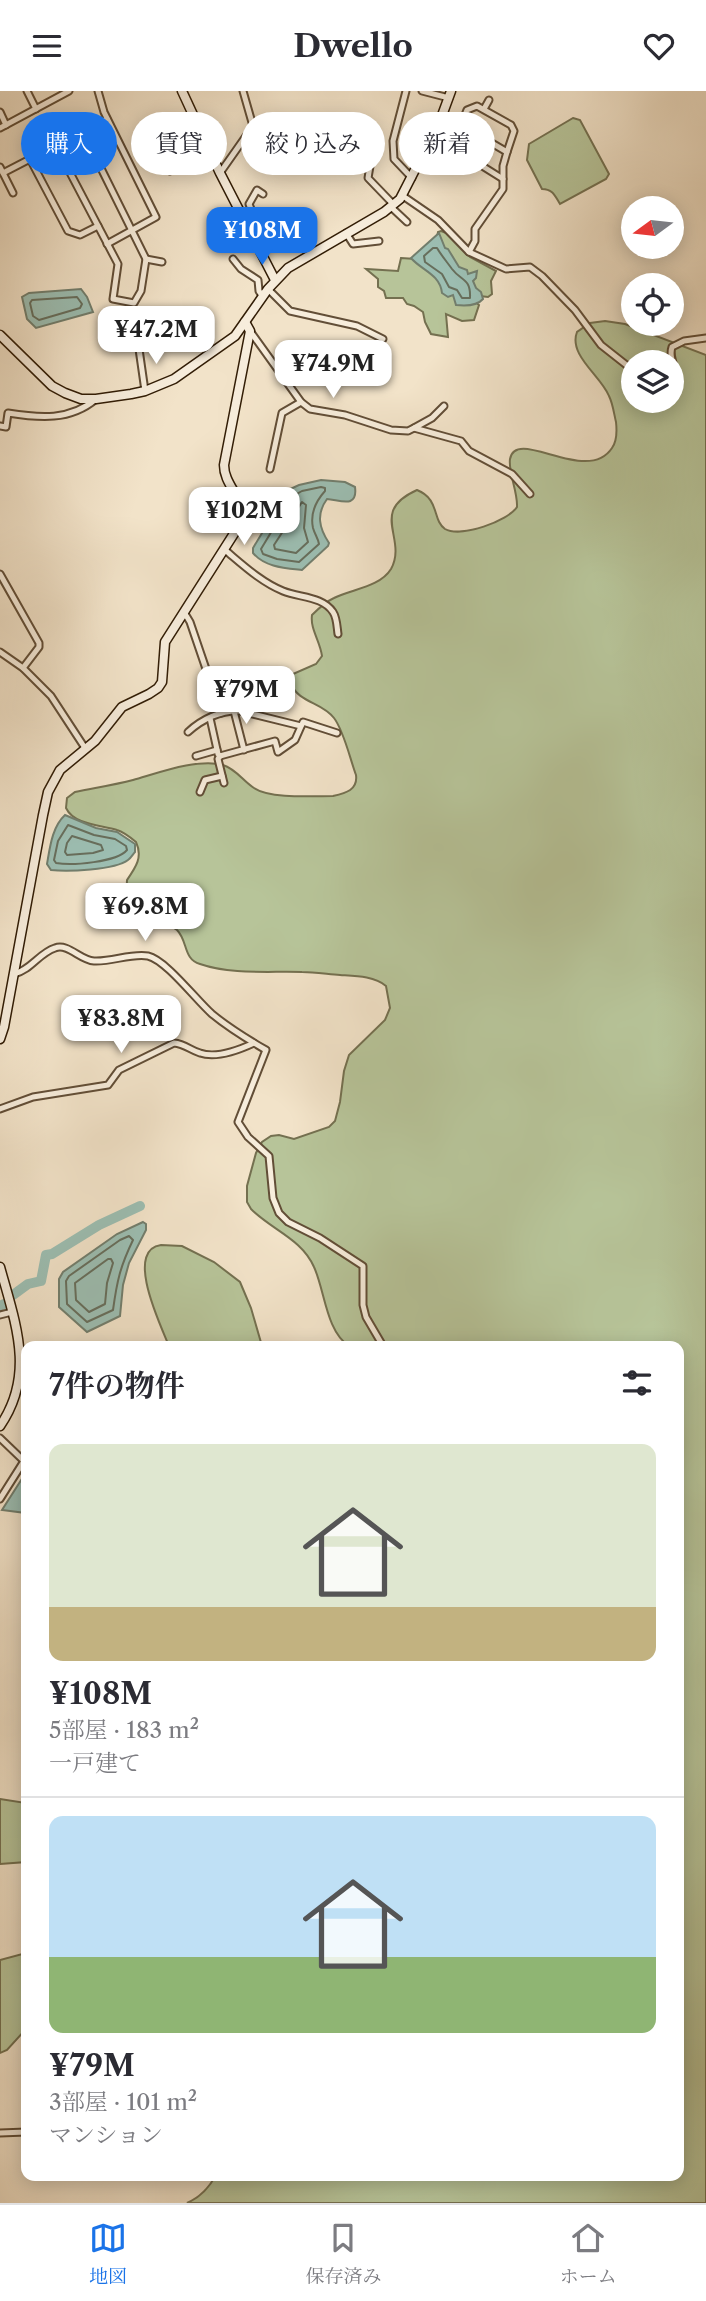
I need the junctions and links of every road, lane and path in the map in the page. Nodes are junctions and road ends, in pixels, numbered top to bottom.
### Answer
1 (27, 91) edge
2 (98, 91) edge
3 (182, 91) edge
4 (243, 91) edge
5 (406, 91) edge
6 (422, 91) edge
7 (66, 92) edge
8 (450, 95) edge
9 (489, 100) dead end
10 (36, 109) junction
11 (484, 109) junction
12 (0, 112) edge
13 (105, 112) edge
14 (192, 112) edge
15 (443, 112) edge
16 (466, 112) edge
17 (3, 126) edge
18 (117, 139) edge
19 (495, 145) edge
20 (507, 152) junction
21 (21, 162) edge
22 (227, 163) edge
23 (1, 170) edge
24 (495, 174) edge
25 (38, 175) edge
26 (72, 175) edge
27 (104, 175) edge
28 (221, 175) edge
29 (368, 175) edge
30 (414, 175) edge
31 (412, 179) junction
32 (503, 179) junction
33 (13, 193) dead end
34 (263, 194) dead end
35 (403, 196) junction
36 (392, 206) junction
37 (407, 222) dead end
38 (98, 226) junction
39 (132, 231) junction
40 (346, 233) junction
41 (379, 241) dead end
42 (107, 244) junction
43 (260, 250) junction
44 (469, 252) junction
45 (146, 259) junction
46 (233, 259) dead end
47 (162, 262) dead end
48 (275, 280) junction
49 (265, 293) junction
50 (247, 327) junction
51 (0, 335) edge
52 (706, 338) edge
53 (383, 339) dead end
54 (139, 349) dead end
55 (671, 350) edge
56 (621, 361) edge
57 (145, 391) junction
58 (96, 399) junction
59 (301, 402) junction
60 (444, 406) dead end
61 (0, 426) edge
62 (414, 428) junction
63 (270, 469) dead end
64 (530, 494) dead end
65 (225, 550) junction
66 (0, 574) edge
67 (184, 613) junction
68 (338, 633) dead end
69 (0, 652) edge
70 (23, 668) junction
71 (234, 711) junction
72 (221, 713) junction
73 (210, 718) junction
74 (301, 726) junction
75 (188, 732) dead end
76 (337, 733) dead end
77 (85, 748) junction
78 (244, 750) junction
79 (219, 753) junction
80 (196, 756) dead end
81 (200, 792) dead end
82 (14, 974) junction
83 (0, 1039) edge
84 (254, 1043) junction
85 (0, 1109) edge
86 (0, 1267) edge
87 (12, 1312) junction
88 (0, 1315) edge
89 (380, 1341) edge
90 (21, 1353) edge
91 (21, 1388) edge
92 (0, 1426) edge
93 (0, 1438) edge
94 (21, 1458) edge
95 (21, 1468) edge
96 (0, 1499) edge
97 (21, 2132) edge
98 (0, 2133) edge

1 - 10 street
2 - 13 street
3 - 14 street
4 - 22 street
5 - 31 street
6 - 8 street
7 - 10 street
8 - 15 street
9 - 11 street
10 - 17 street
11 - 16 street
11 - 20 street
12 - 17 street
18 - 39 street
19 - 20 street
20 - 32 street
21 - 23 street
23 - 33 street
24 - 32 street
25 - 38 street
26 - 38 street
27 - 39 street
28 - 43 street
29 - 36 street
30 - 31 street
31 - 35 street
32 - 44 street
34 - 43 street
35 - 36 street
35 - 44 street
36 - 37 street
36 - 40 street
38 - 42 street
39 - 42 street
39 - 45 street
40 - 41 street
40 - 48 street
42 - 45 street
43 - 48 street
44 - 56 street
45 - 47 street
46 - 49 street
48 - 49 street
49 - 50 street
49 - 53 street
50 - 57 street
50 - 59 street
50 - 65 street
51 - 58 street
52 - 55 street
54 - 57 street
57 - 58 street
58 - 61 street
59 - 62 street
59 - 63 street
60 - 62 street
62 - 64 street
65 - 67 street
65 - 68 street
66 - 70 street
67 - 72 street
67 - 77 street
69 - 70 street
70 - 77 street
71 - 72 street
71 - 74 street
71 - 78 street
72 - 73 street
73 - 75 street
73 - 79 street
74 - 76 street
74 - 78 street
77 - 82 street
78 - 79 street
79 - 80 street
79 - 81 street
82 - 83 street
82 - 84 street
84 - 85 street
84 - 89 street
86 - 87 street
87 - 88 street
87 - 90 street
91 - 92 street
93 - 94 street
95 - 96 street
97 - 98 street

